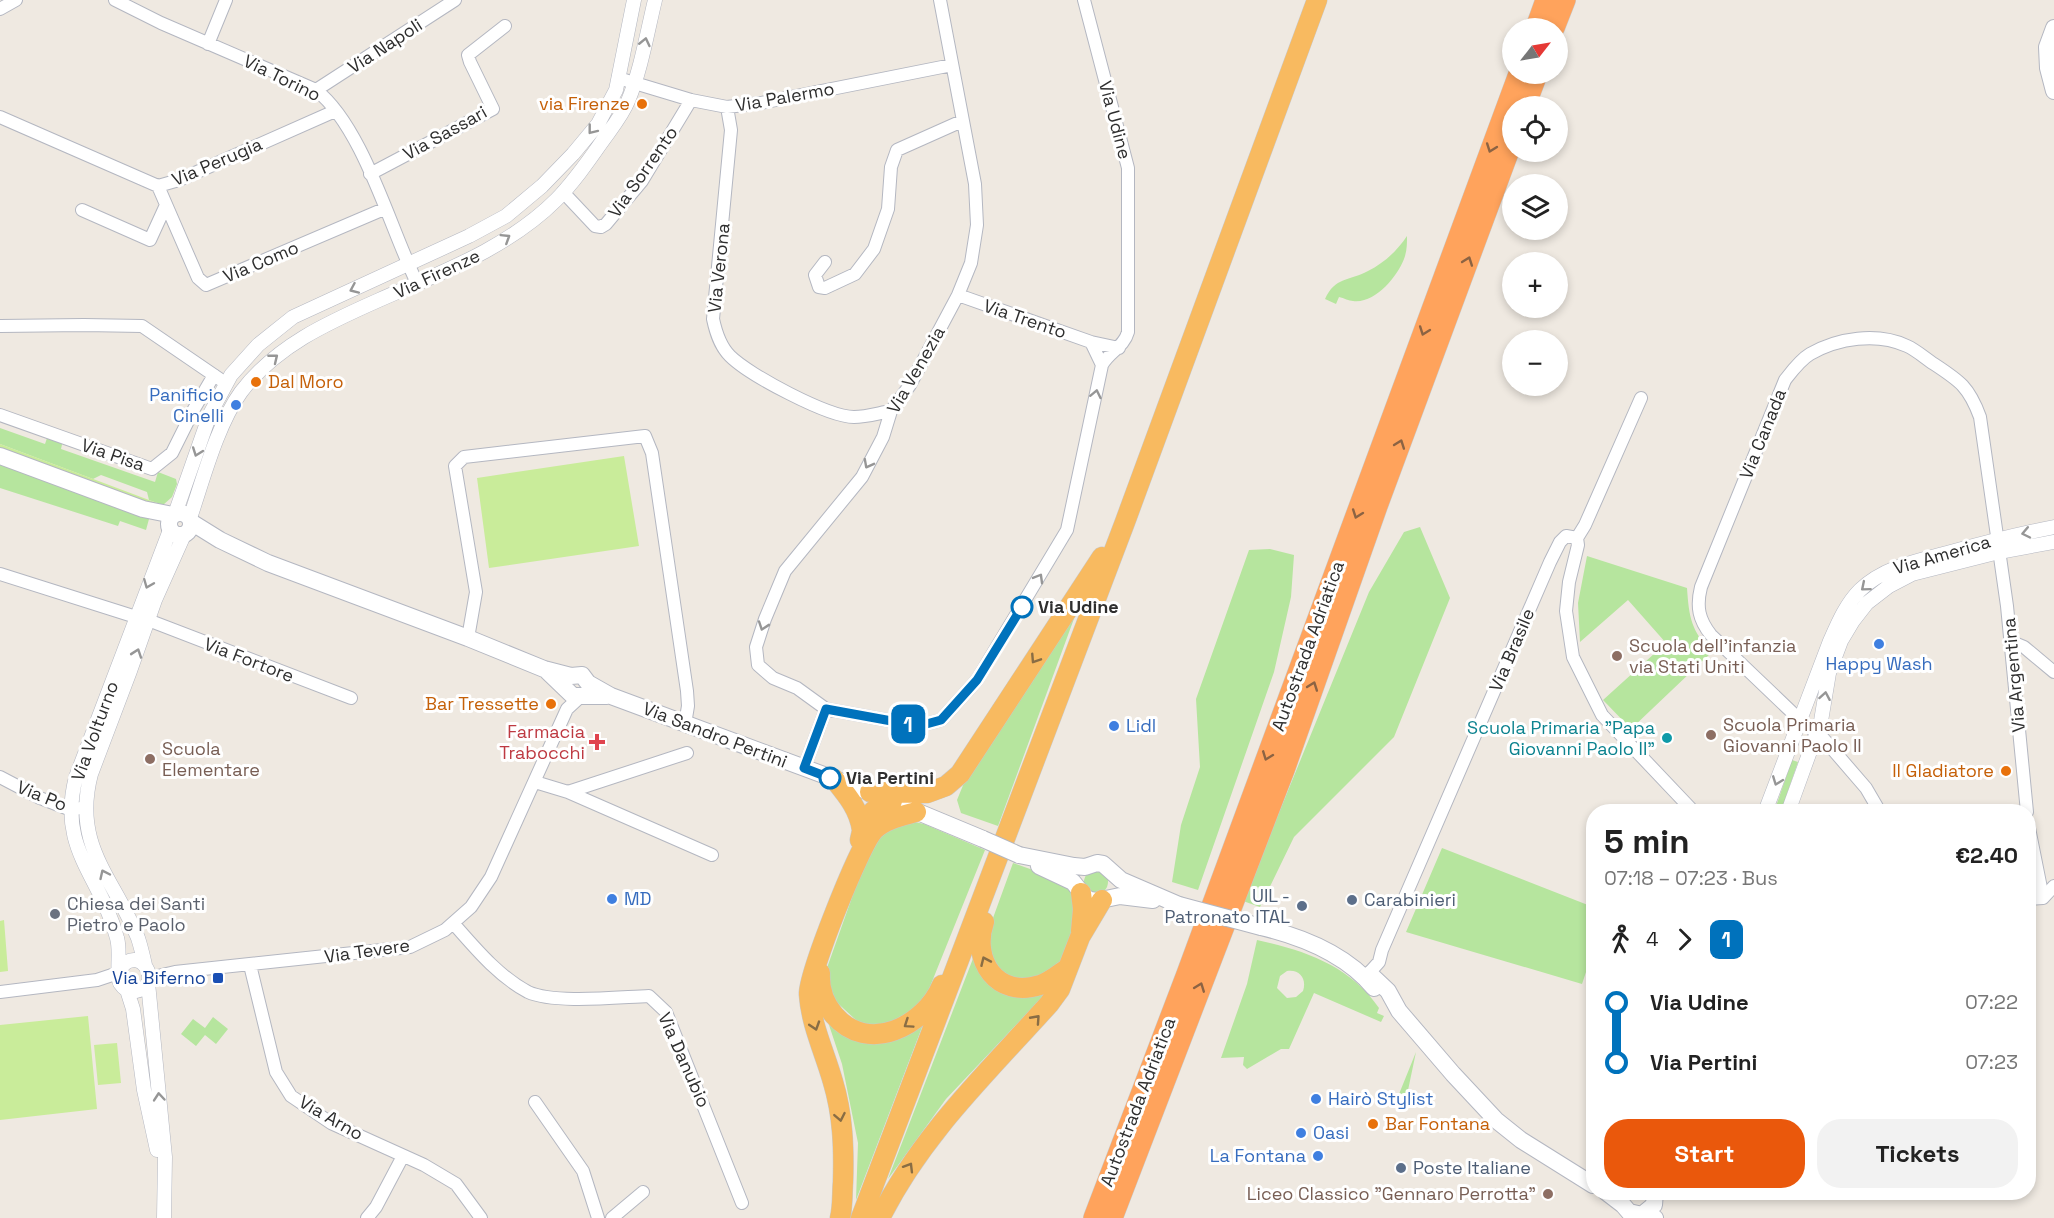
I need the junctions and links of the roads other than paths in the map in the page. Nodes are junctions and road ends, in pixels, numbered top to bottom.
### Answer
1 (16, 0) edge
2 (115, 0) edge
3 (226, 0) edge
4 (454, 0) edge
5 (634, 0) edge
6 (655, 0) edge
7 (940, 0) edge
8 (1084, 0) edge
9 (1304, 0) edge
10 (1317, 0) edge
11 (1546, 0) edge
12 (1565, 0) edge
13 (0, 9) edge
14 (1540, 18) edge
15 (1558, 18) edge
16 (505, 26) dead end
17 (2054, 28) edge
18 (208, 44) junction
19 (1294, 62) junction
20 (952, 65) junction
21 (618, 78) junction
22 (633, 84) junction
23 (1515, 84) edge
24 (316, 90) junction
25 (2054, 91) edge
26 (691, 100) junction
27 (728, 107) junction
28 (335, 111) junction
29 (0, 117) edge
30 (962, 121) junction
31 (1505, 162) edge
32 (370, 174) junction
33 (158, 186) junction
34 (563, 192) junction
35 (166, 205) junction
36 (384, 209) junction
37 (82, 210) dead end
38 (825, 262) dead end
39 (408, 264) junction
40 (417, 284) junction
41 (958, 295) junction
42 (0, 326) edge
43 (1091, 342) junction
44 (1119, 348) junction
45 (1102, 365) junction
46 (214, 375) junction
47 (226, 384) junction
48 (1641, 398) dead end
49 (891, 411) junction
50 (0, 415) edge
51 (0, 456) edge
52 (1125, 522) junction
53 (180, 524) junction
54 (2054, 527) edge
55 (1577, 538) junction
56 (2054, 542) edge
57 (1998, 545) junction
58 (0, 574) edge
59 (142, 619) junction
60 (468, 638) junction
61 (2012, 642) junction
62 (2054, 672) edge
63 (576, 688) junction
64 (351, 698) dead end
65 (826, 709) junction
66 (685, 724) junction
67 (1808, 726) junction
68 (687, 753) dead end
69 (804, 768) junction
70 (0, 777) edge
71 (834, 779) junction
72 (535, 782) junction
73 (568, 792) junction
74 (870, 792) junction
75 (892, 801) junction
76 (1686, 804) edge
77 (1769, 804) edge
78 (1790, 804) edge
79 (1875, 804) edge
80 (2025, 804) edge
81 (85, 807) junction
82 (71, 810) junction
83 (916, 812) junction
84 (862, 830) junction
85 (712, 855) dead end
86 (1019, 855) junction
87 (2036, 863) edge
88 (854, 865) junction
89 (1085, 867) junction
90 (1112, 871) junction
91 (989, 881) junction
92 (2054, 886) edge
93 (1080, 890) junction
94 (2036, 898) edge
95 (2043, 898) junction
96 (1105, 899) junction
97 (1177, 904) junction
98 (453, 923) junction
99 (973, 924) junction
100 (1080, 937) junction
101 (822, 950) junction
102 (250, 965) junction
103 (1068, 968) junction
104 (1367, 973) junction
105 (148, 974) junction
106 (121, 979) junction
107 (0, 992) edge
108 (535, 1102) dead end
109 (403, 1156) junction
110 (1586, 1181) edge
111 (643, 1192) dead end
112 (742, 1203) dead end
113 (1621, 1205) edge
114 (1651, 1211) edge
115 (159, 1218) edge
116 (164, 1218) edge
117 (368, 1218) edge
118 (481, 1218) edge
119 (598, 1218) edge
120 (612, 1218) edge
121 (840, 1218) edge
122 (861, 1218) edge
123 (880, 1218) edge
124 (1094, 1218) edge
125 (1112, 1218) edge

1 - 13 street
2 - 18 street, Via Torino
3 - 18 street
4 - 24 street, Via Napoli
5 - 21 street, Via Firenze
22 -> 6 street, Via Firenze
7 - 20 street, Via Venezia
8 - 44 street, Via Udine
9 - 19 highway
10 - 19 highway
11 - 14 highway
12 - 15 highway
16 - 32 street, Via Sassari
17 - 25 main road
18 - 24 street, Via Torino
19 - 52 highway
20 - 27 street, Via Palermo
20 - 30 street, Via Venezia
21 - 22 street, Via Palermo
21 -> 39 street, Via Firenze
22 - 26 street, Via Palermo
22 - 34 street, Via Firenze
23 -> 124 highway, Autostrada Adriatica
24 - 28 street, Via Torino
26 - 27 street, Via Palermo
26 - 34 street, Via Sorrento
27 - 49 street, Via Verona
28 - 32 street, Via Torino
28 - 33 street, Via Perugia
29 - 33 street, Via Perugia
30 - 38 street
30 - 41 street, Via Venezia
125 -> 31 highway, Autostrada Adriatica
32 - 36 street, Via Torino
33 - 35 street, Via Como
40 -> 34 street, Via Firenze
35 - 36 street, Via Como
35 - 37 street
36 - 39 street, Via Torino
39 - 40 street, Via Torino
39 -> 47 street, Via Firenze
53 -> 40 street, Via Firenze
41 - 43 street, Via Trento
41 - 49 street, Via Venezia
42 - 46 street
43 - 44 street
43 - 45 street
44 - 45 street, Via Udine
65 -> 45 street
46 - 47 street
46 - 50 street, Via Pisa
47 -> 53 street, Via Firenze
48 - 55 street
49 -> 65 street, Via Venezia
51 - 53 main road
52 -> 74 highway
52 - 91 highway
53 - 59 street, Via Volturno
53 - 60 main road
54 -> 57 street, Via America
55 - 76 street
55 - 104 street, Via Brasile
56 - 57 street, Via America
57 - 61 street, Via Argentina
67 -> 57 street, Via America
57 -> 67 street, Via America
57 - 67 street, Via Canada
58 - 59 street, Via Fortore
59 - 64 street, Via Fortore
81 -> 59 street, Via Volturno
59 - 82 street, Via Volturno
60 - 63 main road
60 - 66 street
61 - 62 street
61 - 80 street, Via Argentina
63 - 66 main road, Via Sandro Pertini
63 - 72 street, Via Tevere
65 - 69 street
66 - 69 main road, Via Sandro Pertini
67 -> 77 street, Via America
67 - 78 street, Via America
67 - 79 street
68 - 73 street
69 - 71 main road, Via Sandro Pertini
70 - 82 street, Via Po
71 - 74 main road, Via Sandro Pertini
71 - 84 highway
72 - 73 street
72 - 98 street, Via Tevere
73 - 85 street
74 - 75 main road, Via Sandro Pertini
75 - 83 main road, Via Sandro Pertini
75 - 84 highway
81 - 82 street, Via Po
105 -> 81 street, Via Volturno
82 - 106 street, Via Volturno
83 - 86 main road, Via Sandro Pertini, bridge
83 - 88 highway
84 - 88 highway
86 - 89 main road, Via Sandro Pertini
86 - 93 main road, Via Sandro Pertini
87 - 95 street
88 - 101 highway
89 - 90 main road, Via Sandro Pertini
89 - 93 main road
90 - 96 main road
90 - 97 main road, Via Sandro Pertini
91 - 99 highway
103 -> 91 highway
92 - 95 street
93 - 96 main road, Via Sandro Pertini
93 - 100 highway
94 - 95 street
96 - 97 main road, Via Sandro Pertini
96 - 100 highway
97 - 104 main road, Via Sandro Pertini, bridge
98 - 102 street, Via Tevere
98 - 112 street, Via Danubio
99 -> 101 highway
99 - 122 highway
100 - 103 highway
101 -> 121 highway
102 - 105 street, Via Tevere
102 - 109 street, Via Arno
123 -> 103 highway
104 - 110 main road
105 - 106 street
105 - 106 street
116 -> 105 street, Via Volturno
106 - 107 street
106 - 115 street, Via Volturno
108 - 119 street
109 - 117 street
109 - 118 street, Via Arno
111 - 120 street
113 - 114 main road

